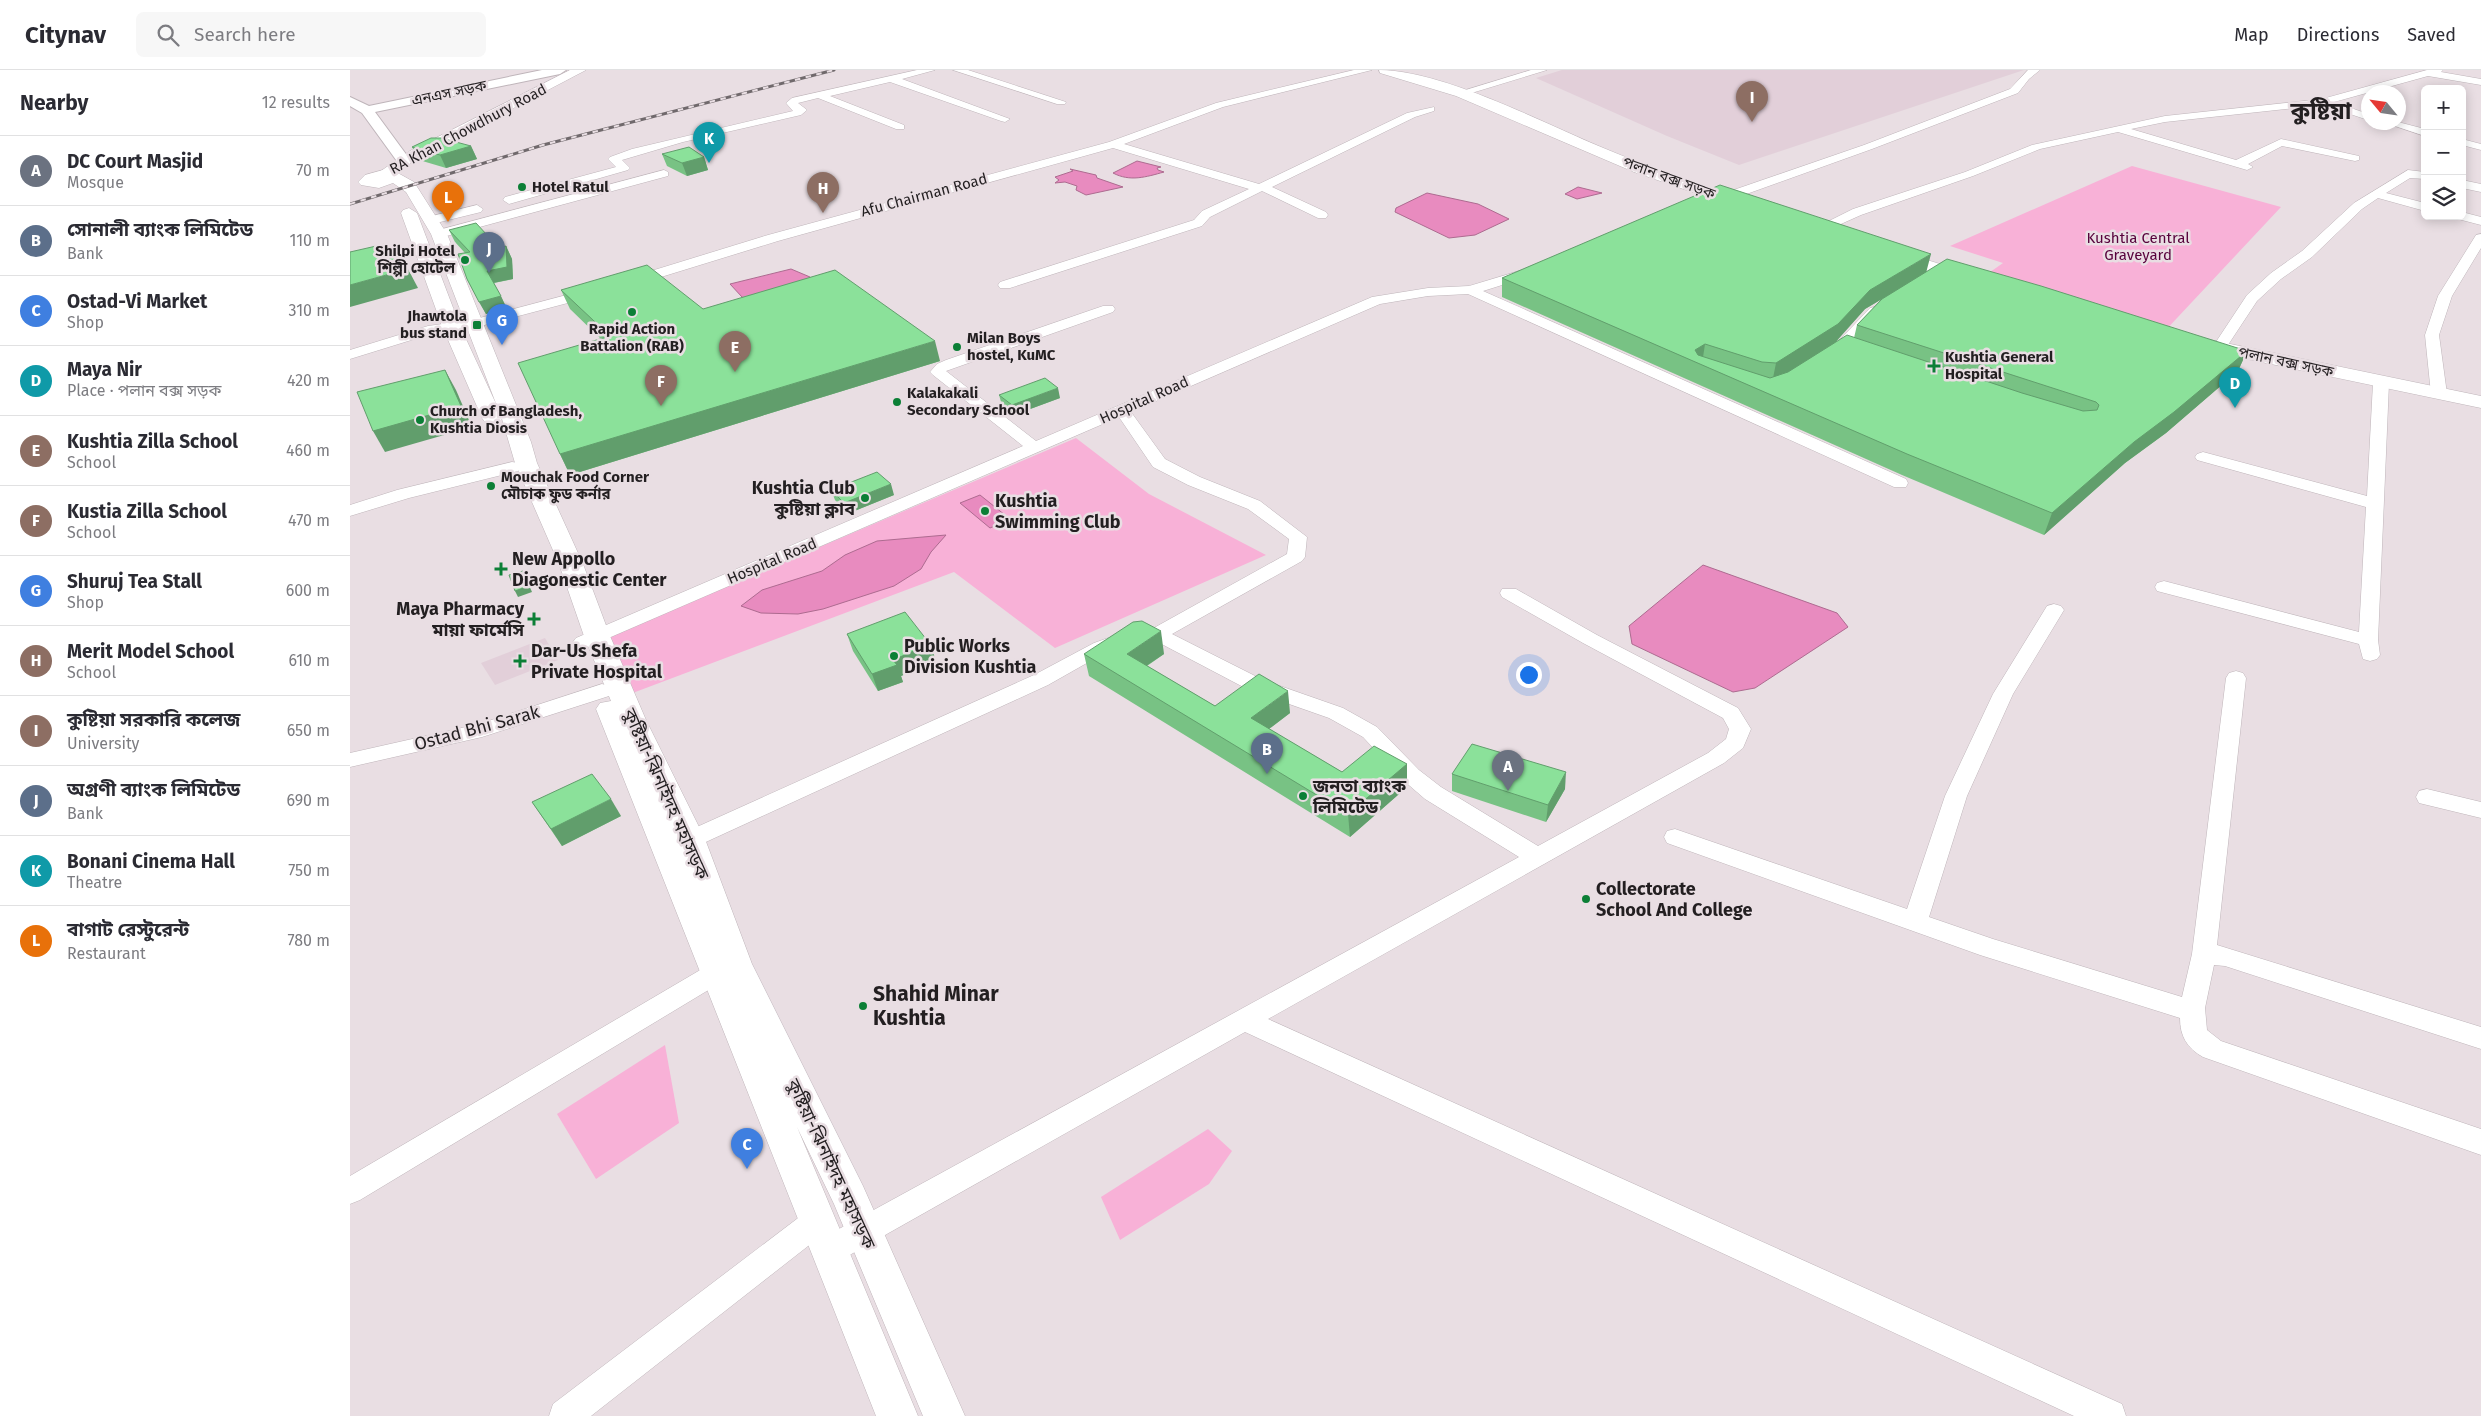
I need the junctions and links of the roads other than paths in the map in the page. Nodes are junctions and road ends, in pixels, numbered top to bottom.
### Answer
1 (560, 70) edge
2 (580, 70) edge
3 (930, 70) edge
4 (958, 70) edge
5 (1367, 70) edge
6 (1385, 70) edge
7 (1542, 70) edge
8 (2035, 70) edge
9 (2433, 72) edge
10 (890, 79) junction
11 (2481, 82) edge
12 (1461, 93) junction
13 (819, 95) junction
14 (350, 101) edge
15 (1061, 102) dead end
16 (2323, 102) junction
17 (1430, 109) dead end
18 (367, 110) junction
19 (2361, 115) edge
20 (1005, 119) dead end
21 (900, 127) dead end
22 (2406, 127) edge
23 (2118, 128) junction
24 (2421, 131) edge
25 (2466, 143) edge
26 (1113, 144) junction
27 (2481, 147) edge
28 (2338, 154) junction
29 (2355, 158) dead end
30 (2326, 160) dead end
31 (664, 174) dead end
32 (385, 176) junction
33 (2421, 176) edge
34 (2466, 185) edge
35 (350, 188) edge
36 (1261, 188) junction
37 (2481, 188) edge
38 (2376, 194) junction
39 (1719, 197) junction
40 (1697, 204) edge
41 (2421, 206) edge
42 (1758, 210) edge
43 (1322, 215) dead end
44 (2466, 217) edge
45 (2481, 221) edge
46 (1802, 224) edge
47 (1819, 230) junction
48 (430, 231) junction
49 (1838, 236) edge
50 (2481, 238) edge
51 (1876, 248) edge
52 (1542, 268) edge
53 (1987, 284) edge
54 (1005, 285) dead end
55 (1470, 290) junction
56 (1884, 306) edge
57 (1108, 308) dead end
58 (462, 325) junction
59 (2191, 341) edge
60 (1840, 348) junction
61 (2219, 348) junction
62 (1858, 354) edge
63 (350, 355) edge
64 (1825, 358) edge
65 (2381, 383) junction
66 (2439, 394) junction
67 (2481, 402) edge
68 (1122, 410) junction
69 (1035, 448) junction
70 (2203, 457) dead end
71 (512, 467) junction
72 (1900, 483) dead end
73 (2376, 504) junction
74 (350, 511) edge
75 (548, 532) junction
76 (2164, 587) dead end
77 (1509, 593) dead end
78 (2054, 610) dead end
79 (1157, 634) junction
80 (590, 639) junction
81 (2236, 678) dead end
82 (602, 691) junction
83 (624, 723) junction
84 (350, 760) edge
85 (2427, 797) dead end
86 (2481, 810) edge
87 (1675, 837) dead end
88 (678, 845) junction
89 (1537, 857) junction
90 (1915, 922) junction
91 (2204, 954) junction
92 (716, 973) junction
93 (2192, 1008) junction
94 (1244, 1020) junction
95 (2481, 1038) edge
96 (2481, 1142) edge
97 (350, 1191) edge
98 (816, 1222) junction
99 (864, 1232) junction
100 (828, 1251) junction
101 (565, 1416) edge
102 (897, 1416) edge
103 (944, 1416) edge
104 (2110, 1416) edge

1 - 18 street, এনএস সড়ক
2 - 32 main road, RA Khan Chowdhury Road
3 - 10 street
4 - 15 street
5 - 26 street, Afu Chairman Road
6 - 12 main road, পলান বক্স সড়ক
7 - 12 street
8 - 39 street
9 - 11 street
9 - 16 street
10 - 13 street
10 - 20 street
12 - 39 main road, পলান বক্স সড়ক
13 - 21 street
13 - 48 street
14 - 18 street
16 - 19 street
16 - 23 street
17 - 36 street
18 - 32 street
22 - 24 street
23 - 28 street
23 - 47 street
25 - 27 street
26 - 36 street
26 - 58 street, Afu Chairman Road
28 - 29 street
28 - 30 street
31 - 48 street
32 - 35 main road, RA Khan Chowdhury Road
32 - 48 main road, কুষ্টিয়া-ঝিনাইদহ মহাসড়ক
33 - 38 street
34 - 37 street
36 - 43 street
36 - 54 street
38 - 41 street
38 - 61 street
39 - 40 street
39 - 42 main road, পলান বক্স সড়ক
44 - 45 street
46 - 47 main road
47 - 49 main road
48 - 58 main road, কুষ্টিয়া-ঝিনাইদহ মহাসড়ক
50 - 66 street
51 - 53 main road
52 - 55 street, Hospital Road
55 - 68 street, Hospital Road
55 - 72 street
56 - 60 street
57 - 69 street
58 - 63 street, Afu Chairman Road
58 - 71 main road, কুষ্টিয়া-ঝিনাইদহ মহাসড়ক
58 - 75 main road, কুষ্টিয়া-ঝিনাইদহ মহাসড়ক
59 - 61 main road, পলান বক্স সড়ক
60 - 62 street
60 - 64 street
61 - 65 main road, পলান বক্স সড়ক
65 - 66 main road, পলান বক্স সড়ক
65 - 73 street
66 - 67 main road, পলান বক্স সড়ক
68 - 69 street, Hospital Road
68 - 79 street
69 - 80 street, Hospital Road
70 - 73 street
71 - 74 street
71 - 75 main road, কুষ্টিয়া-ঝিনাইদহ মহাসড়ক
73 - 76 street
75 - 80 main road, কুষ্টিয়া-ঝিনাইদহ মহাসড়ক
77 - 89 street
78 - 90 street
79 - 88 street
79 - 89 street
80 - 82 main road, কুষ্টিয়া-ঝিনাইদহ মহাসড়ক
80 - 83 main road, কুষ্টিয়া-ঝিনাইদহ মহাসড়ক
81 - 91 street
82 - 83 main road, কুষ্টিয়া-ঝিনাইদহ মহাসড়ক
82 - 84 street, Ostad Bhi Sarak
83 - 88 main road, কুষ্টিয়া-ঝিনাইদহ মহাসড়ক
85 - 86 street
87 - 90 street
88 - 92 main road, কুষ্টিয়া-ঝিনাইদহ মহাসড়ক
88 - 99 main road, কুষ্টিয়া-ঝিনাইদহ মহাসড়ক
89 - 94 street
90 - 93 street
91 - 93 street
91 - 95 street
92 - 97 street
92 - 98 main road, কুষ্টিয়া-ঝিনাইদহ মহাসড়ক
93 - 96 street
94 - 99 street
94 - 104 street
98 - 100 main road, কুষ্টিয়া-ঝিনাইদহ মহাসড়ক
98 - 101 street
99 - 100 street
99 - 103 main road, কুষ্টিয়া-ঝিনাইদহ মহাসড়ক
100 - 102 main road, কুষ্টিয়া-ঝিনাইদহ মহাসড়ক

